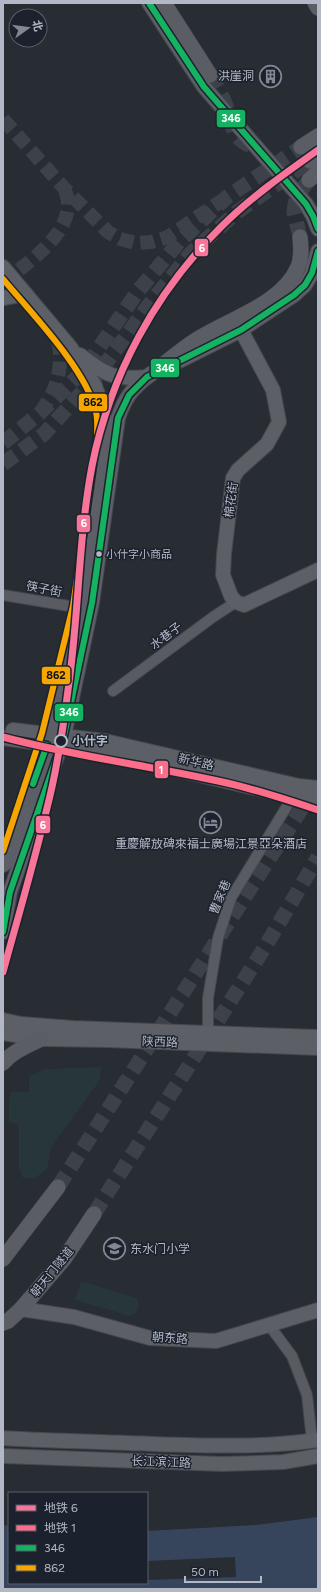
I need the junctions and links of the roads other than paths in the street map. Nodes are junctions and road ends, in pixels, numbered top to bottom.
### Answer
1 (148, 3) edge
2 (164, 3) edge
3 (314, 3) edge
4 (318, 8) edge
5 (210, 75) tunnel mouth
6 (318, 136) edge
7 (301, 147) tunnel mouth
8 (318, 229) edge
9 (300, 237) tunnel mouth
10 (318, 251) edge
11 (3, 267) edge
12 (26, 294) junction
13 (3, 298) edge
14 (241, 330) junction
15 (72, 348) junction
16 (147, 377) junction
17 (318, 570) edge
18 (3, 594) edge
19 (236, 602) junction
20 (81, 608) junction
21 (114, 692) dead end
22 (3, 729) edge
23 (3, 738) edge
24 (55, 741) junction
25 (318, 788) edge
26 (296, 791) junction
27 (318, 800) edge
28 (3, 865) edge
29 (3, 874) edge
30 (10, 892) junction
31 (3, 932) edge
32 (3, 1020) edge
33 (208, 1032) junction
34 (3, 1033) edge
35 (318, 1037) edge
36 (41, 1039) junction
37 (318, 1048) edge
38 (3, 1063) edge
39 (58, 1187) tunnel mouth
40 (94, 1214) tunnel mouth
41 (3, 1259) edge
42 (21, 1309) junction
43 (318, 1310) edge
44 (3, 1323) edge
45 (269, 1325) junction
46 (3, 1438) edge
47 (315, 1440) edge
48 (3, 1456) edge
49 (318, 1456) edge

1 - 8 main road
2 - 5 main road
3 - 4 main road
6 - 7 main road
9 - 16 main road
10 - 14 main road
11 - 12 main road
12 - 13 main road
12 - 15 main road
14 - 16 main road
14 - 19 main road, 棉花街
15 - 16 main road
15 - 20 main road
16 - 24 main road
17 - 19 main road
18 - 20 street, 筷子街
19 - 21 street, 水巷子
20 - 24 main road
22 - 24 main road, 新华路
23 - 24 main road, 新华路
24 - 26 main road, 新华路
24 - 28 main road
24 - 30 main road
25 - 26 main road, 新华路
26 - 27 main road, 新华路
26 - 33 street, 曹家巷
29 - 30 main road
30 - 31 main road
32 - 33 main road, 陕西路
33 - 35 main road, 陕西路
34 - 36 main road, 陕西路
36 - 37 main road, 陕西路
36 - 38 main road
39 - 41 main road
40 - 42 main road, 朝天门隧道
42 - 44 main road, 朝天门隧道
42 - 45 main road, 朝东路
43 - 45 main road, 朝东路
45 - 47 street
46 - 47 main road, 长江滨江路
48 - 49 main road, 长江滨江路

